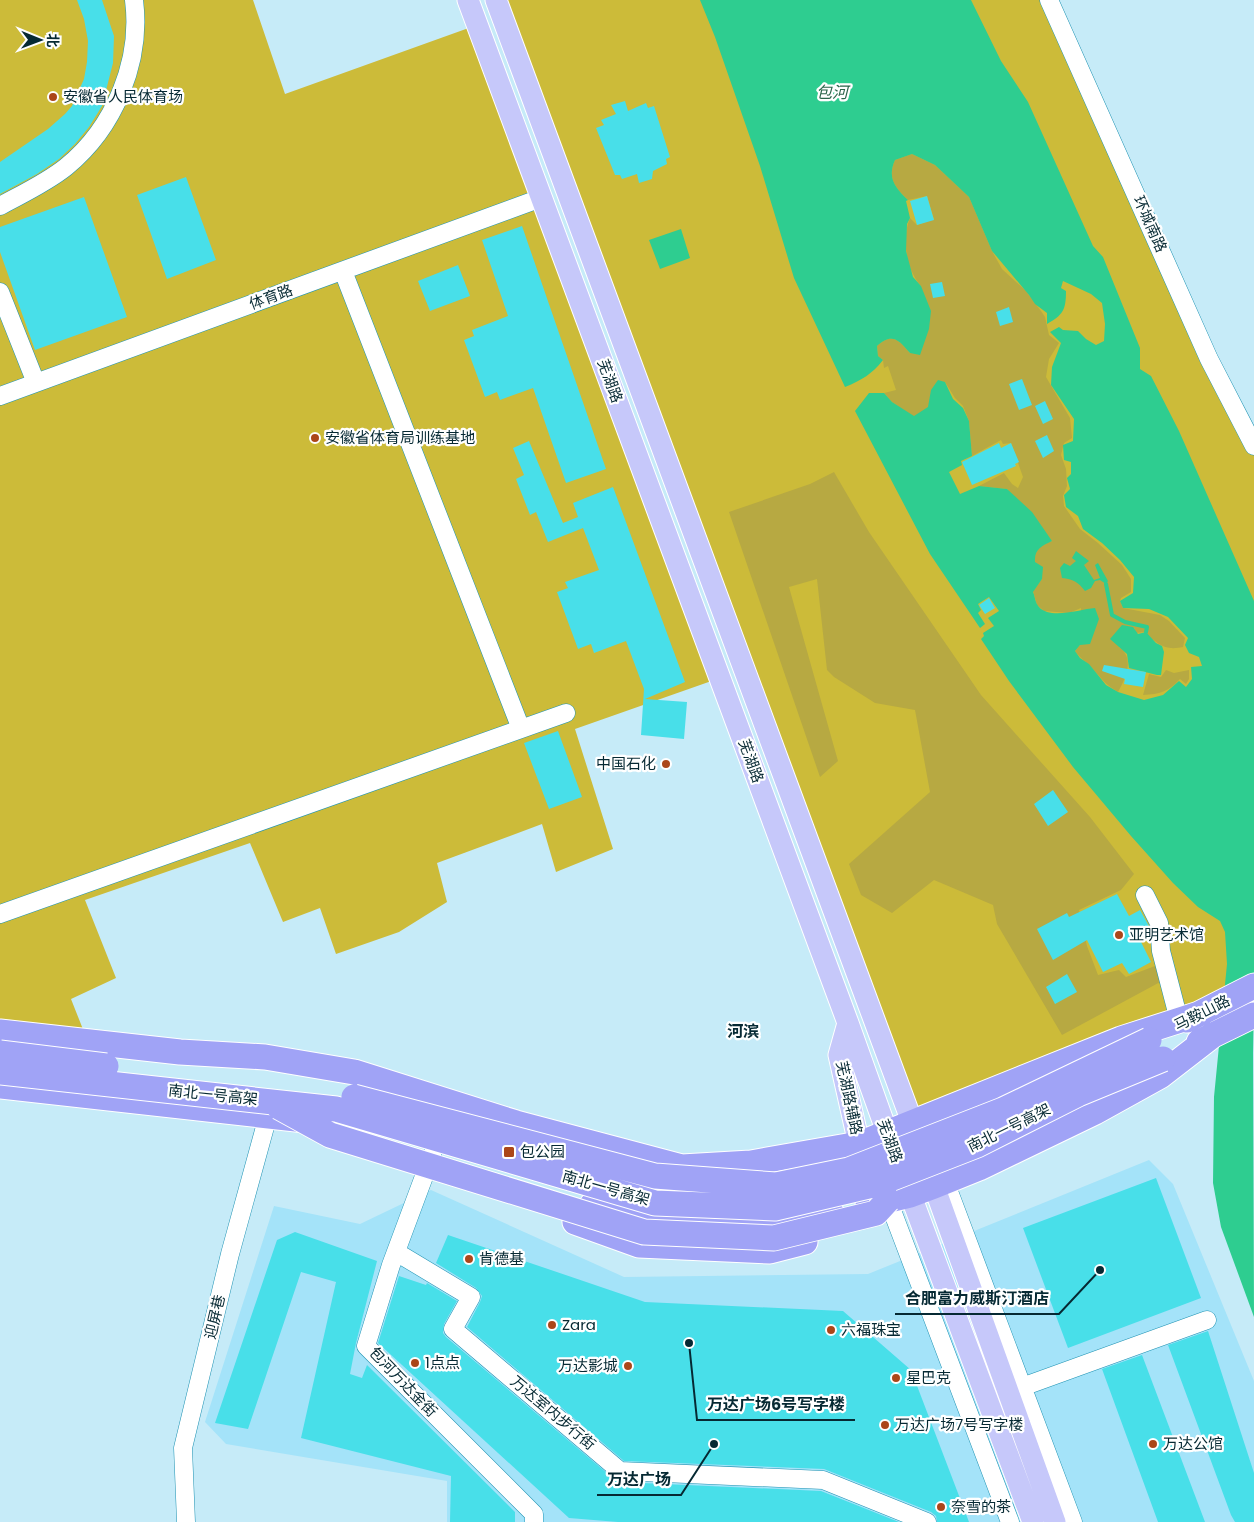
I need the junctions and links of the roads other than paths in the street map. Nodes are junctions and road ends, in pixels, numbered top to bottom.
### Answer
1 (134, 0) edge
2 (468, 0) edge
3 (496, 0) edge
4 (1049, 0) edge
5 (542, 198) junction
6 (0, 206) edge
7 (343, 270) junction
8 (0, 292) edge
9 (36, 383) junction
10 (0, 396) edge
11 (1254, 446) edge
12 (566, 713) dead end
13 (521, 729) junction
14 (1145, 895) dead end
15 (0, 914) edge
16 (1254, 986) edge
17 (1202, 1013) junction
18 (1254, 1015) edge
19 (1179, 1020) junction
20 (848, 1023) junction
21 (0, 1024) edge
22 (0, 1032) edge
23 (1213, 1035) junction
24 (1156, 1050) junction
25 (180, 1052) junction
26 (0, 1053) edge
27 (0, 1072) edge
28 (0, 1086) edge
29 (269, 1109) junction
30 (913, 1123) junction
31 (887, 1134) junction
32 (859, 1144) junction
33 (432, 1154) junction
34 (939, 1184) junction
35 (899, 1198) junction
36 (396, 1252) junction
37 (1207, 1320) dead end
38 (1022, 1387) junction
39 (186, 1522) edge
40 (534, 1522) edge
41 (927, 1522) edge
42 (1010, 1522) edge
43 (1033, 1522) edge
44 (1055, 1522) edge
45 (1073, 1522) edge

1 - 6 street
2 - 5 main road, 芜湖路
3 - 30 main road, 芜湖路
4 - 11 street, 环城南路
5 - 7 street, 体育路
5 - 20 main road, 芜湖路
7 - 9 street, 体育路
7 - 13 street
8 - 9 street
9 - 10 street, 体育路
12 - 13 street
13 - 15 street
14 - 19 street
16 - 17 highway, 马鞍山路
17 - 19 highway
17 - 24 highway, 马鞍山路
18 - 23 highway, 马鞍山路
19 - 30 highway
20 - 31 main road, 芜湖路
20 - 32 main road, 芜湖路辅路
21 - 25 highway
22 - 25 highway
23 - 24 highway, 马鞍山路
23 - 34 highway
24 - 26 highway, 南北一号高架, bridge
24 - 29 highway, 南北一号高架, bridge
25 - 32 highway
27 - 29 highway, 南北一号高架, bridge
28 - 29 highway
29 - 33 highway
29 - 35 highway, bridge
29 - 39 street, 迎屏巷
30 - 31 highway
30 - 34 main road, 芜湖路
31 - 32 highway
31 - 35 main road, 芜湖路
33 - 35 highway
33 - 36 street, 包河万达金街
34 - 35 highway
34 - 38 street
34 - 44 main road, 芜湖路
35 - 42 street
35 - 43 main road, 芜湖路
36 - 40 street, 包河万达金街
36 - 41 street, 万达室内步行街
37 - 38 street
38 - 45 street

